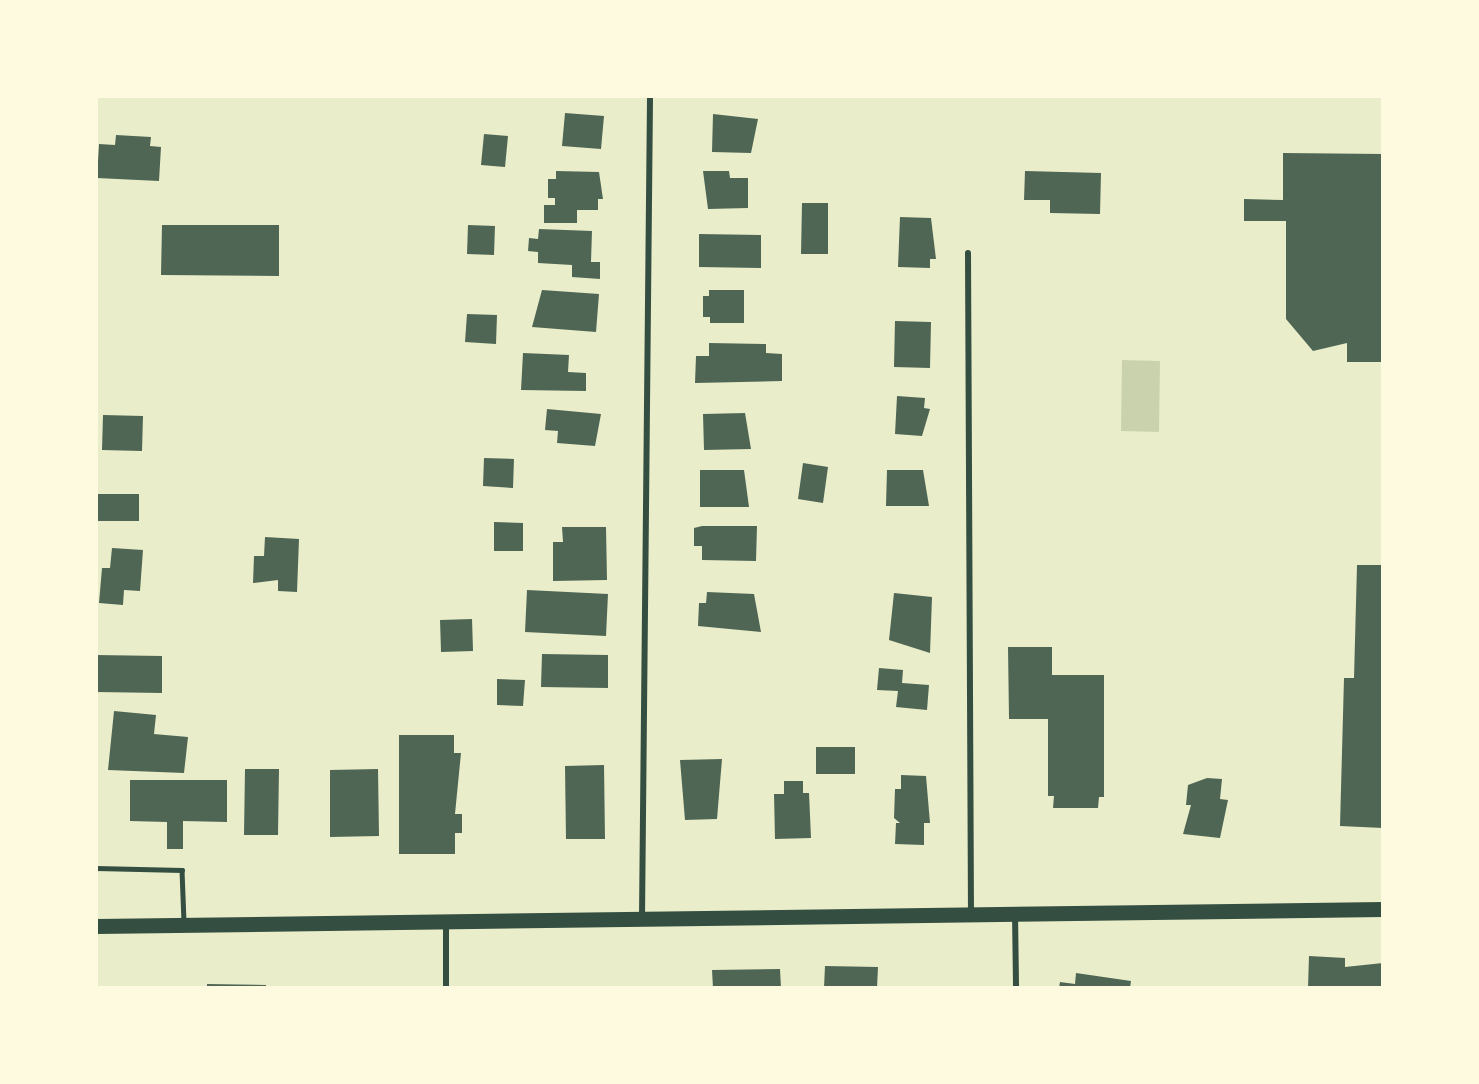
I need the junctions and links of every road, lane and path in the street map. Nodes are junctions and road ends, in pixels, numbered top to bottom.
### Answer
1 (650, 96) edge
2 (968, 253) dead end
3 (96, 867) edge
4 (1383, 909) edge
5 (970, 913) junction
6 (1015, 913) junction
7 (642, 918) junction
8 (446, 921) junction
9 (184, 924) junction
10 (96, 926) edge
11 (446, 988) edge
12 (1016, 988) edge

1 - 7 street
2 - 5 street
3 - 9 lane
4 - 6 main road
5 - 6 main road
5 - 7 main road
6 - 12 street
7 - 8 main road
8 - 9 main road
8 - 11 street
9 - 10 main road

